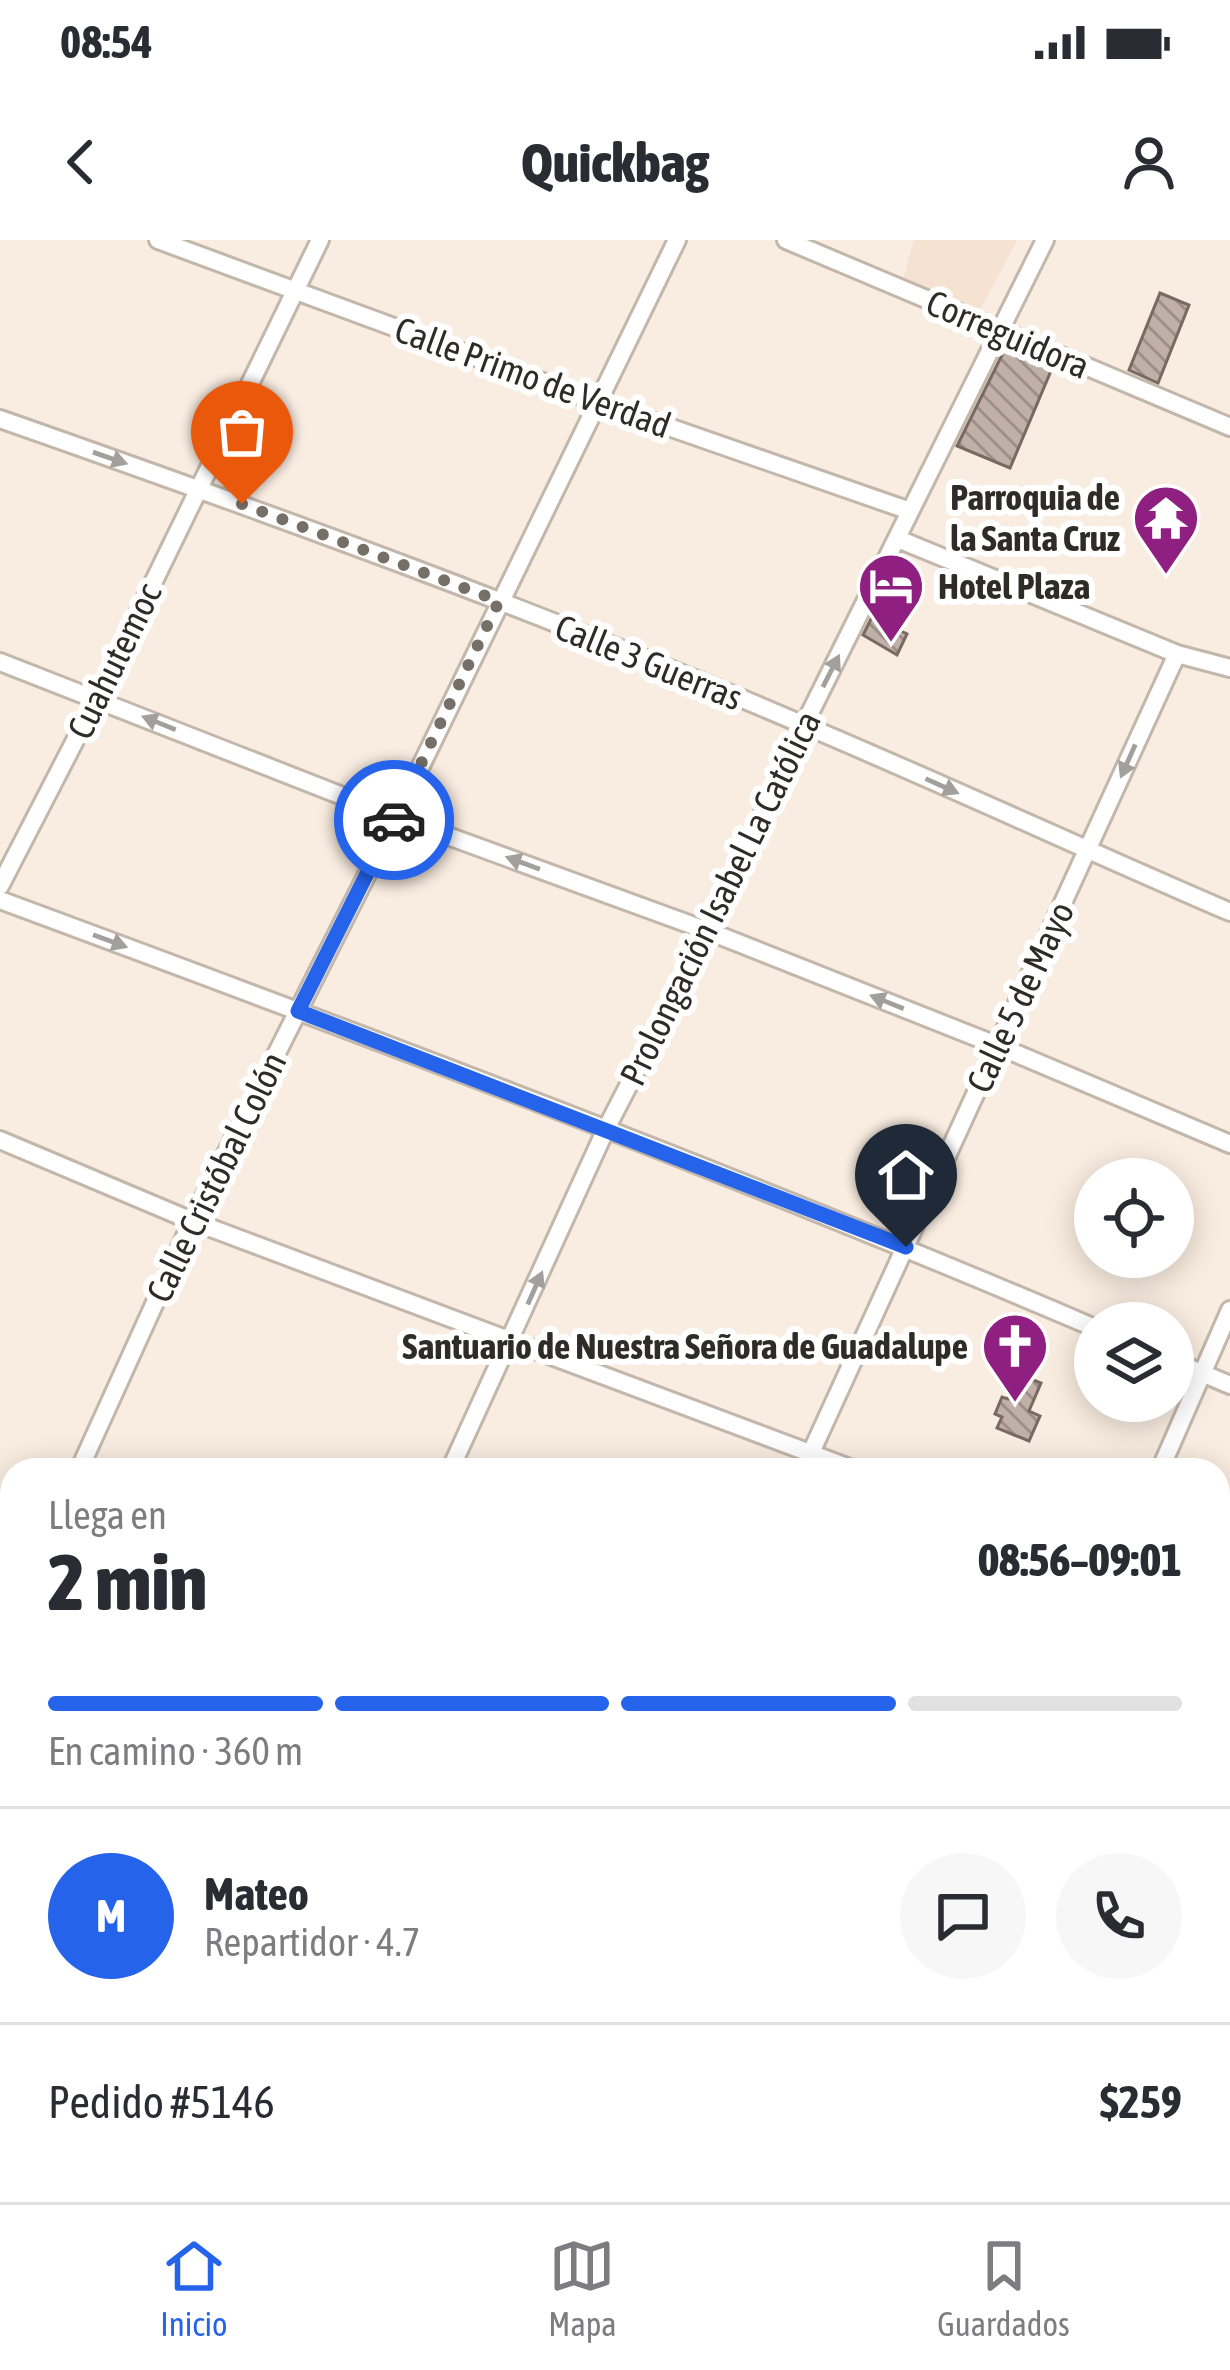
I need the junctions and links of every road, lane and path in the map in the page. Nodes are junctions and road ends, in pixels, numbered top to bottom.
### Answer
1 (158, 240) edge
2 (320, 240) edge
3 (677, 240) edge
4 (786, 240) edge
5 (1045, 240) edge
6 (296, 289) junction
7 (999, 330) junction
8 (597, 402) junction
9 (0, 419) edge
10 (1230, 427) edge
11 (198, 488) junction
12 (910, 511) junction
13 (898, 539) junction
14 (499, 601) junction
15 (1177, 654) junction
16 (0, 662) edge
17 (1230, 668) edge
18 (97, 698) junction
19 (804, 725) junction
20 (396, 817) junction
21 (1088, 850) junction
22 (0, 886) edge
23 (0, 900) edge
24 (1230, 912) edge
25 (708, 931) junction
26 (298, 1011) junction
27 (996, 1045) junction
28 (605, 1131) junction
29 (0, 1141) edge
30 (1230, 1144) edge
31 (192, 1220) junction
32 (906, 1247) junction
33 (1230, 1310) edge
34 (1074, 1319) edge
35 (512, 1339) junction
36 (1194, 1370) edge
37 (1200, 1373) junction
38 (1230, 1385) edge
39 (84, 1458) edge
40 (456, 1458) edge
41 (796, 1458) edge
42 (808, 1458) edge
43 (1165, 1458) edge

1 - 6 street, Calle Primo de Verdad
2 - 6 street, Cuahutemoc
3 - 8 street, Calle Cristóbal Colón
4 - 7 street, Correguidora
5 - 7 street, Prolongación Isabel La Católica
6 - 8 street, Calle Primo de Verdad
6 - 11 street, Cuahutemoc
7 - 10 street, Correguidora
7 - 12 street, Prolongación Isabel La Católica
8 - 12 street, Calle Primo de Verdad
8 - 14 street, Calle Cristóbal Colón
9 -> 11 street, Calle 3 Guerras
11 - 14 street, Calle 3 Guerras
11 - 18 street, Cuahutemoc
12 - 13 street, Prolongación Isabel La Católica
13 - 15 street
19 -> 13 street, Prolongación Isabel La Católica
14 - 19 street, Calle 3 Guerras
14 - 20 street, Calle Cristóbal Colón
15 - 17 street
15 -> 21 street, Calle 5 de Mayo
16 - 18 street
20 -> 18 street
18 - 22 street, Cuahutemoc
19 -> 21 street, Calle 3 Guerras
19 - 25 street, Prolongación Isabel La Católica
25 -> 20 street
20 - 26 street, Calle Cristóbal Colón
21 - 24 street, Calle 3 Guerras
21 - 27 street, Calle 5 de Mayo
23 -> 26 street
27 -> 25 street
25 - 28 street, Prolongación Isabel La Católica
26 - 28 street
26 - 31 street, Calle Cristóbal Colón
27 - 30 street
27 - 32 street, Calle 5 de Mayo
28 - 32 street
35 -> 28 street, Prolongación Isabel La Católica
29 - 31 street
31 - 35 street
31 - 39 street, Calle Cristóbal Colón
32 - 34 street
32 - 42 street, Calle 5 de Mayo
33 - 37 street
35 - 40 street, Prolongación Isabel La Católica
35 - 41 street
36 - 37 street
37 - 38 street
37 - 43 street

